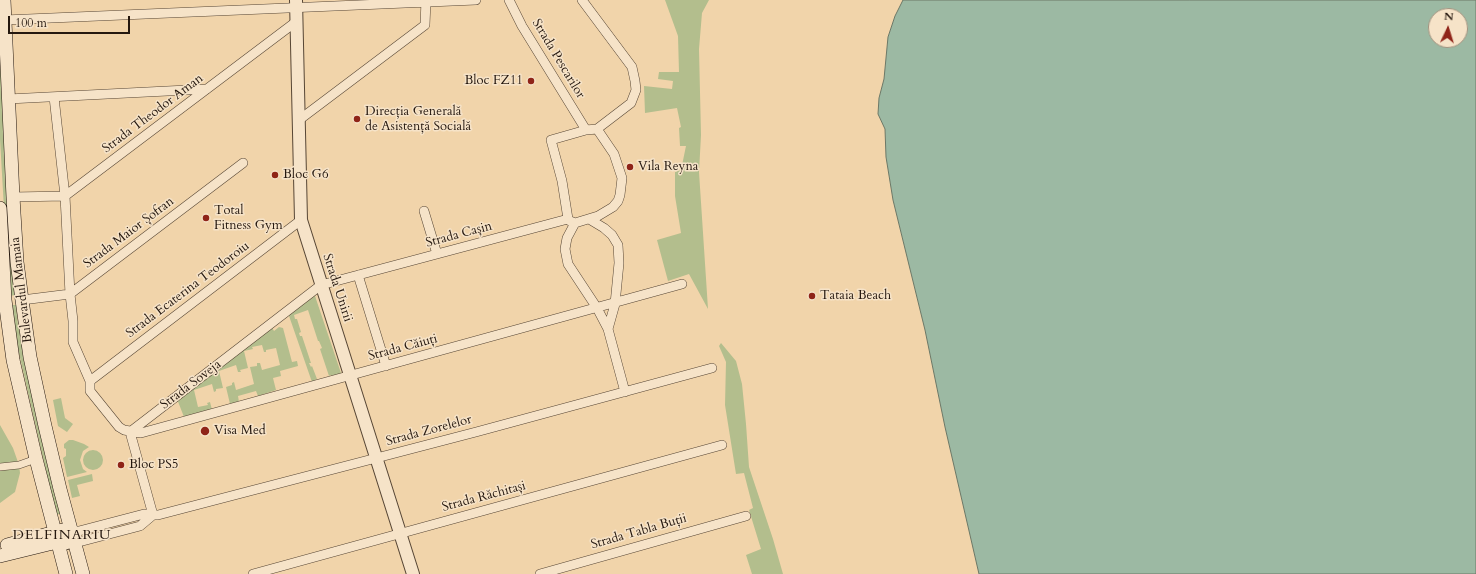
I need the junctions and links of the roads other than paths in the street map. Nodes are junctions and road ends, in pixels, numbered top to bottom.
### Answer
1 (4, 0) edge
2 (476, 0) edge
3 (510, 0) edge
4 (582, 0) edge
5 (426, 1) edge
6 (296, 4) edge
7 (4, 20) junction
8 (297, 21) junction
9 (207, 89) junction
10 (54, 96) junction
11 (8, 99) junction
12 (299, 120) junction
13 (597, 129) junction
14 (586, 130) junction
15 (243, 163) dead end
16 (65, 196) junction
17 (13, 197) junction
18 (0, 208) edge
19 (424, 210) dead end
20 (300, 220) junction
21 (589, 220) junction
22 (572, 221) junction
23 (437, 254) junction
24 (358, 275) junction
25 (682, 284) dead end
26 (321, 285) junction
27 (70, 294) junction
28 (22, 300) junction
29 (615, 304) junction
30 (598, 308) junction
31 (608, 329) junction
32 (386, 366) junction
33 (712, 368) dead end
34 (350, 376) junction
35 (90, 380) junction
36 (625, 392) junction
37 (130, 432) junction
38 (722, 445) dead end
39 (36, 458) junction
40 (376, 458) junction
41 (0, 467) edge
42 (153, 516) junction
43 (746, 516) dead end
44 (71, 531) junction
45 (400, 534) junction
46 (56, 537) junction
47 (75, 543) junction
48 (0, 547) edge
49 (0, 556) edge
50 (66, 574) edge
51 (83, 574) edge
52 (253, 574) edge
53 (413, 574) edge
54 (540, 574) edge

1 - 7 main road, Bulevardul Mamaia
2 - 5 street
3 - 14 street, Strada Pescarilor
4 - 13 street
5 - 6 street
5 - 12 street
6 - 7 street
6 - 8 street, Strada Unirii
7 - 11 main road, Bulevardul Mamaia
8 - 9 street, Strada Theodor Aman
8 - 12 street, Strada Unirii
9 - 10 street
9 - 16 street, Strada Theodor Aman
10 - 11 street
10 - 16 street
11 - 17 main road, Bulevardul Mamaia
12 - 20 street, Strada Unirii
13 - 14 street
13 - 21 street
14 - 22 street
15 - 27 street, Strada Maior Șofran
16 - 17 street
16 - 27 street
17 - 28 main road, Bulevardul Mamaia
18 - 39 main road, Bulevardul Mamaia
19 - 23 street
20 - 26 street, Strada Unirii
20 - 35 street, Strada Ecaterina Teodoroiu
21 - 22 street, Strada Cașin
21 - 29 street
22 - 23 street, Strada Cașin
22 - 30 street
23 - 24 street, Strada Cașin
24 - 26 street, Strada Cașin
24 - 32 street
25 - 29 street, Strada Căiuți
26 - 34 street, Strada Unirii
26 - 37 street, Strada Soveja
27 - 28 street
27 - 35 street
28 - 44 main road, Bulevardul Mamaia
29 - 30 street, Strada Căiuți
29 - 31 street
30 - 31 street
30 - 32 street, Strada Căiuți
31 - 36 street
32 - 34 street, Strada Căiuți
33 - 36 street, Strada Zorelelor
34 - 37 street, Strada Căiuți
34 - 40 street, Strada Unirii
35 - 37 street
36 - 40 street, Strada Zorelelor
37 - 42 street
38 - 45 street, Strada Răchitași
39 - 41 street
39 - 46 main road, Bulevardul Mamaia
40 - 42 street, Strada Zorelelor
40 - 45 street, Strada Unirii
42 - 44 street, Strada Zorelelor
42 - 47 street, Strada Zorelelor
43 - 54 street, Strada Tabla Buții
44 - 46 main road
44 - 47 main road, Bulevardul Mamaia
45 - 52 street, Strada Răchitași
45 - 53 street, Strada Unirii
46 - 47 main road
46 - 48 main road
46 - 49 main road
46 - 50 main road, Bulevardul Mamaia
47 - 51 main road, Bulevardul Mamaia

